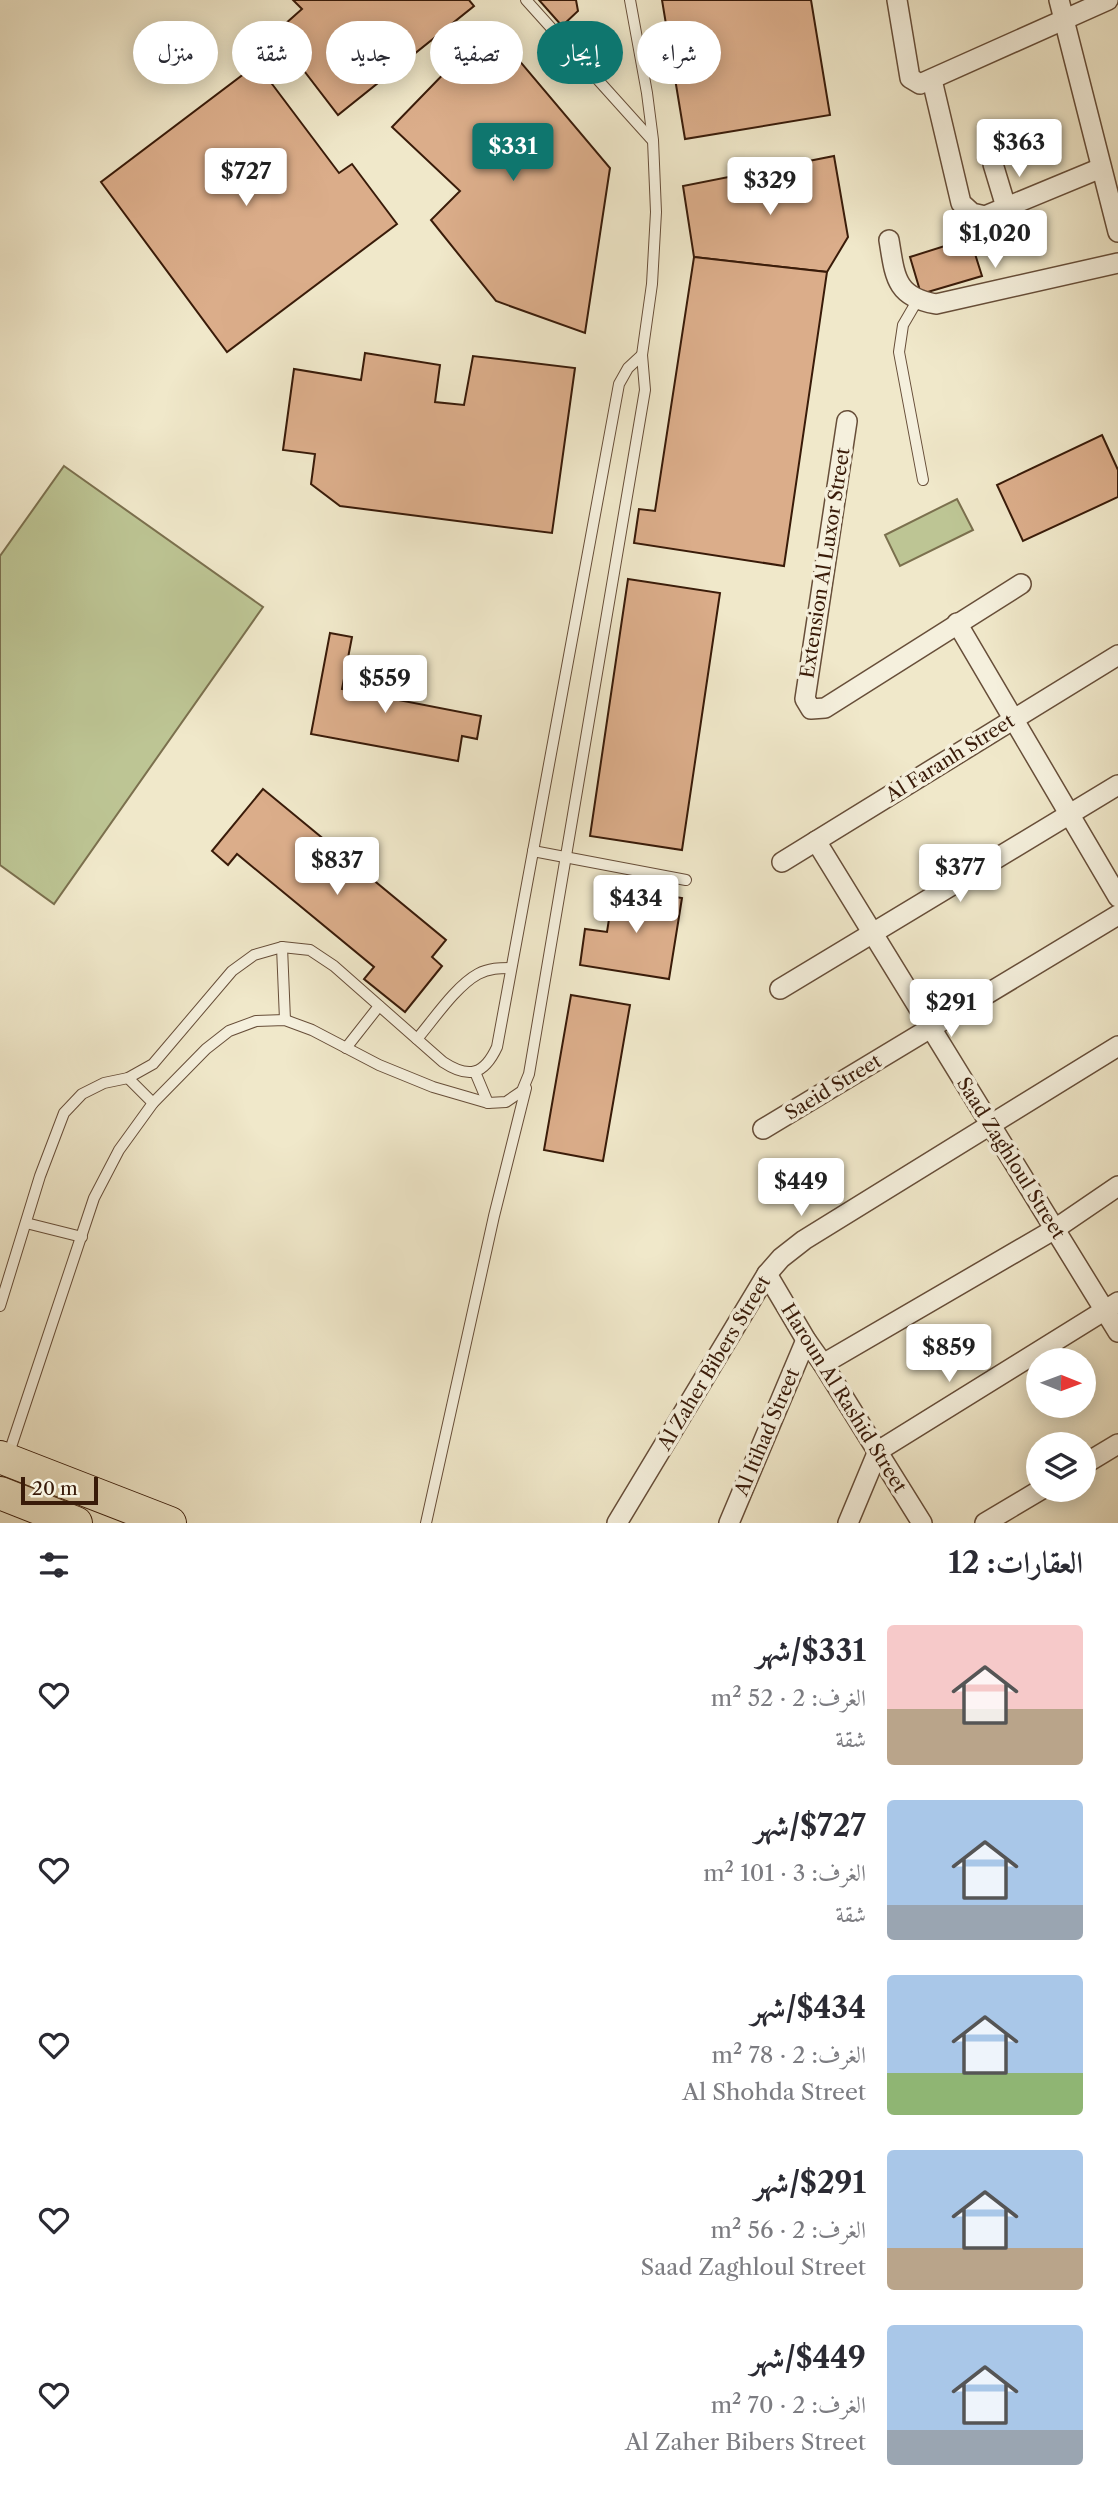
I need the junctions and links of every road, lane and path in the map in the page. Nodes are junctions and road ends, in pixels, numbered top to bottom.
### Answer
1 (526, 0) edge
2 (630, 0) edge
3 (897, 0) edge
4 (1059, 0) edge
5 (1108, 0) edge
6 (1062, 21) junction
7 (932, 80) junction
8 (653, 140) junction
9 (993, 164) dead end
10 (1101, 168) junction
11 (1006, 207) junction
12 (1117, 227) edge
13 (890, 240) dead end
14 (1118, 263) edge
15 (917, 301) junction
16 (642, 355) junction
17 (847, 421) dead end
18 (923, 480) dead end
19 (1021, 584) dead end
20 (957, 623) junction
21 (1118, 655) edge
22 (1013, 719) junction
23 (1118, 785) edge
24 (1069, 814) junction
25 (816, 841) junction
26 (533, 851) junction
27 (567, 857) junction
28 (782, 862) dead end
29 (686, 880) dead end
30 (1118, 897) edge
31 (1118, 915) edge
32 (873, 933) junction
33 (282, 947) junction
34 (511, 968) junction
35 (780, 989) dead end
36 (379, 1006) junction
37 (285, 1020) junction
38 (931, 1028) junction
39 (417, 1039) junction
40 (1118, 1046) edge
41 (346, 1048) junction
42 (475, 1072) junction
43 (529, 1074) junction
44 (128, 1078) junction
45 (153, 1103) junction
46 (488, 1103) junction
47 (990, 1125) junction
48 (763, 1129) dead end
49 (1118, 1186) edge
50 (26, 1223) junction
51 (1055, 1229) junction
52 (82, 1237) junction
53 (767, 1274) junction
54 (0, 1306) edge
55 (1111, 1306) edge
56 (1118, 1332) edge
57 (806, 1340) junction
58 (823, 1364) junction
59 (1118, 1444) edge
60 (878, 1451) junction
61 (1096, 1457) edge
62 (3, 1458) edge
63 (0, 1493) edge
64 (1026, 1499) edge
65 (76, 1523) edge
66 (170, 1523) edge
67 (426, 1523) edge
68 (617, 1523) edge
69 (729, 1523) edge
70 (848, 1523) edge
71 (922, 1523) edge
72 (985, 1523) edge

1 - 8 lane
2 - 8 lane
3 - 7 street
4 - 6 street
5 - 6 street
6 - 7 street
6 - 10 street
7 - 11 street
8 - 16 lane
9 - 11 street
10 - 11 street
10 - 12 street
13 - 15 street
14 - 15 street
15 - 18 lane
16 - 26 lane
16 - 27 lane
17 - 20 street, Extension Al Luxor Street
19 - 20 street, Extension Al Luxor Street
20 - 22 street
21 - 22 street, Al Faranh Street
22 - 24 street
22 - 25 street, Al Faranh Street
23 - 24 street
24 - 30 street
24 - 32 street
25 - 28 street, Al Faranh Street
25 - 32 street, Saad Zaghloul Street
26 - 27 lane
26 - 34 lane
27 - 29 lane
27 - 43 lane
31 - 38 street, Saeid Street
32 - 35 street
32 - 38 street, Saad Zaghloul Street
33 - 36 lane
33 - 37 lane
33 - 44 lane
34 - 39 lane
34 - 42 lane
36 - 39 lane
36 - 41 lane
37 - 41 lane
37 - 45 lane
38 - 47 street, Saad Zaghloul Street
38 - 48 street, Saeid Street
39 - 42 lane
40 - 47 street, Al Zaher Bibers Street
41 - 46 lane
42 - 46 lane
43 - 46 lane
43 - 67 lane
44 - 45 lane
44 - 50 lane
45 - 52 lane
47 - 51 street, Saad Zaghloul Street
47 - 53 street, Al Zaher Bibers Street
49 - 51 street, Al Itihad Street
50 - 52 lane
50 - 54 lane
51 - 55 street, Saad Zaghloul Street
51 - 58 street, Al Itihad Street
52 - 62 lane
53 - 57 street, Haroun Al Rashid Street
53 - 68 street, Al Zaher Bibers Street
55 - 56 street, Saad Zaghloul Street
55 - 60 street
57 - 58 street, Haroun Al Rashid Street
57 - 69 street, Al Itihad Street
58 - 60 street, Haroun Al Rashid Street
59 - 61 street
60 - 70 street
60 - 71 street, Haroun Al Rashid Street
62 - 66 main road
63 - 65 main road
64 - 72 street

